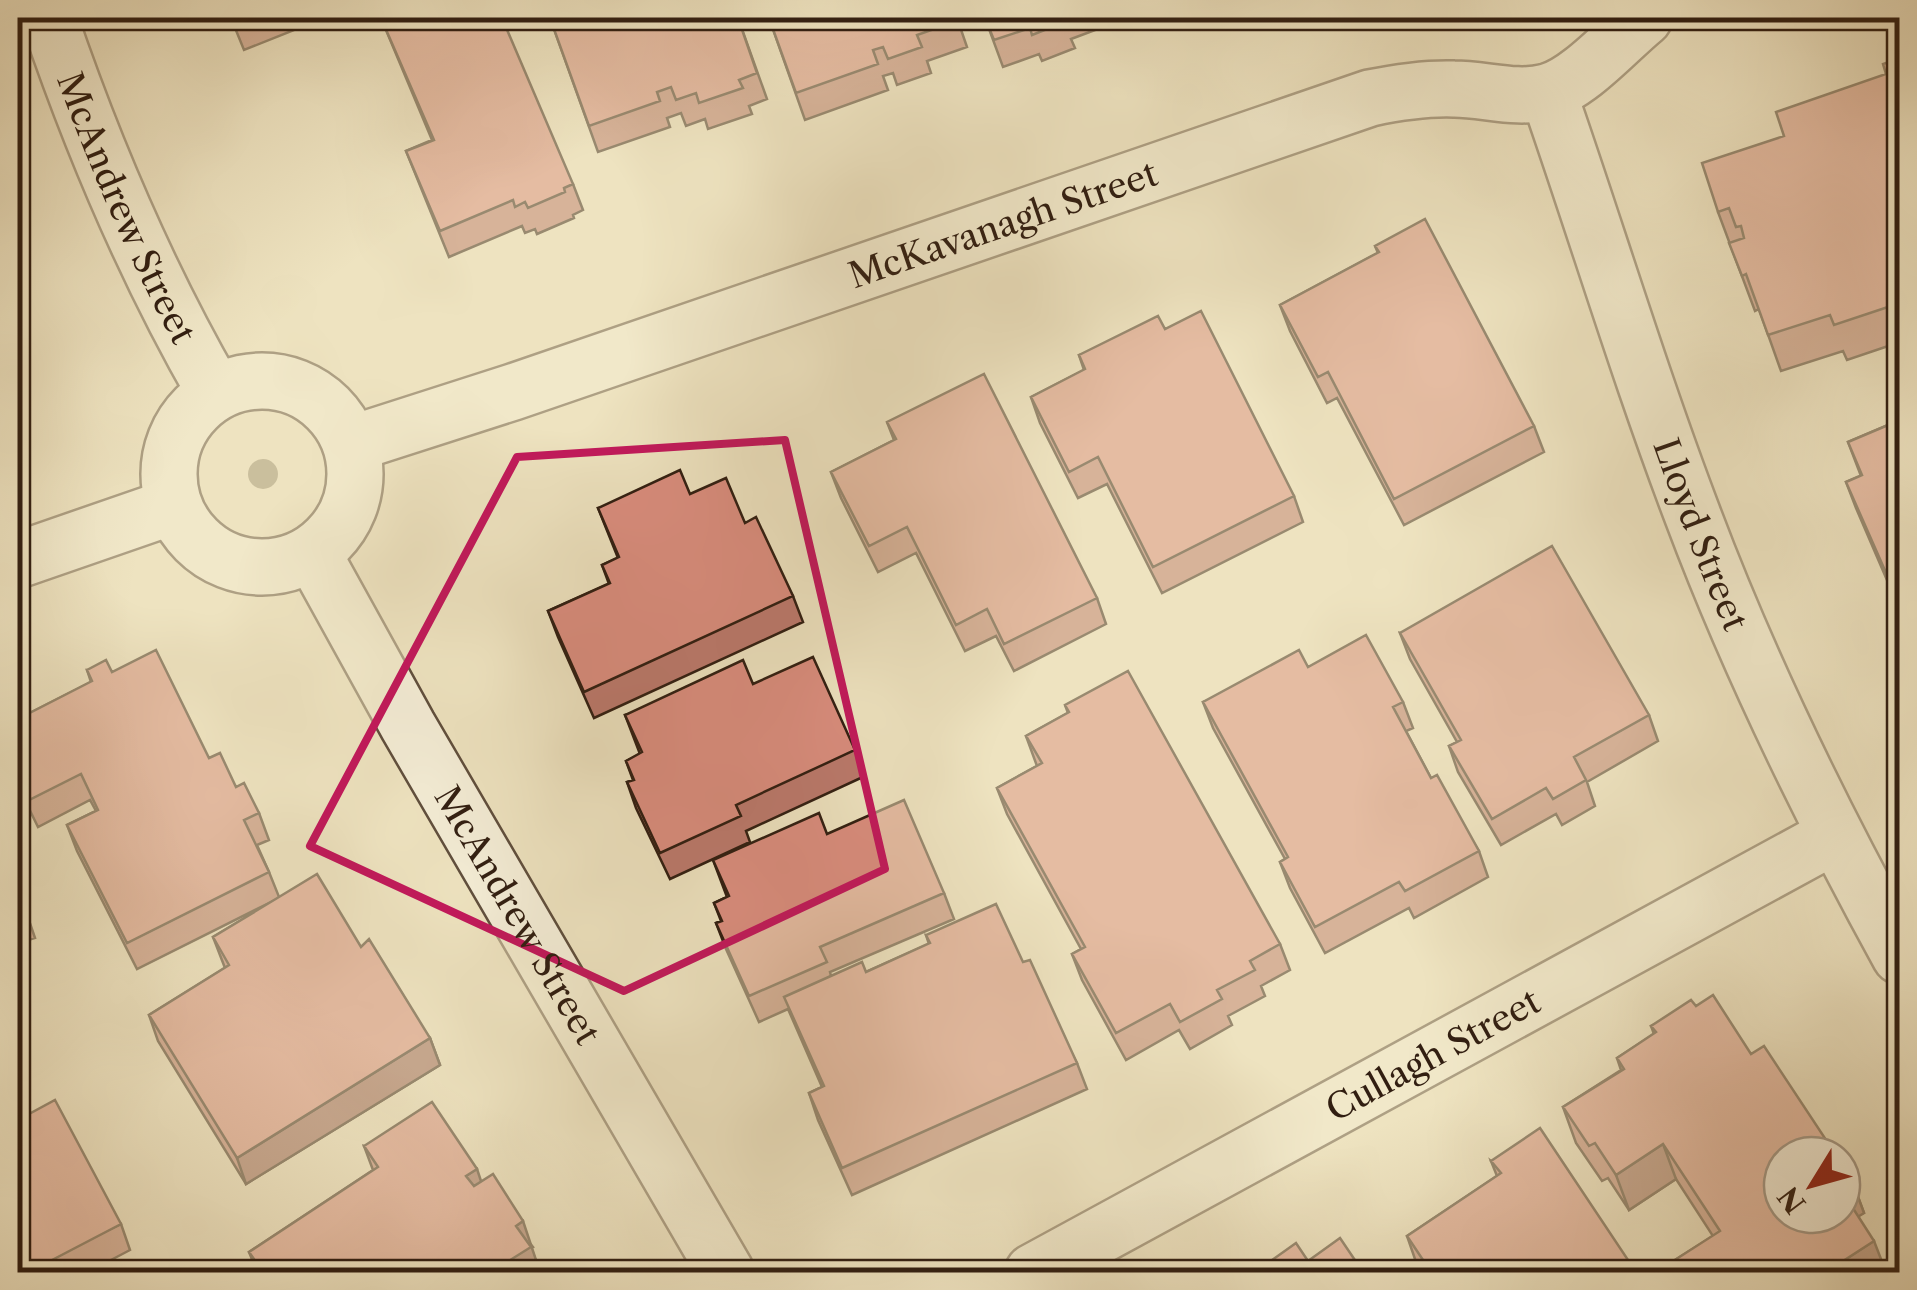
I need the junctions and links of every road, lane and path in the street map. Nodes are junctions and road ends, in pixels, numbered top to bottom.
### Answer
1 (49, 18) edge
2 (1644, 18) edge
3 (1548, 92) junction
4 (216, 392) junction
5 (351, 444) junction
6 (174, 506) junction
7 (312, 554) junction
8 (18, 560) edge
9 (1834, 836) junction
10 (1900, 956) edge
11 (726, 1272) edge
12 (1034, 1272) edge

1 - 4 street, McAndrew Street
2 - 3 street, McKavanagh Street
3 - 5 street, McKavanagh Street
3 - 9 street, Lloyd Street
4 - 5 street
4 - 6 street
5 - 7 street
6 - 7 street
6 - 8 street
7 - 11 street, McAndrew Street
9 - 10 street, Lloyd Street
9 - 12 street, Cullagh Street

